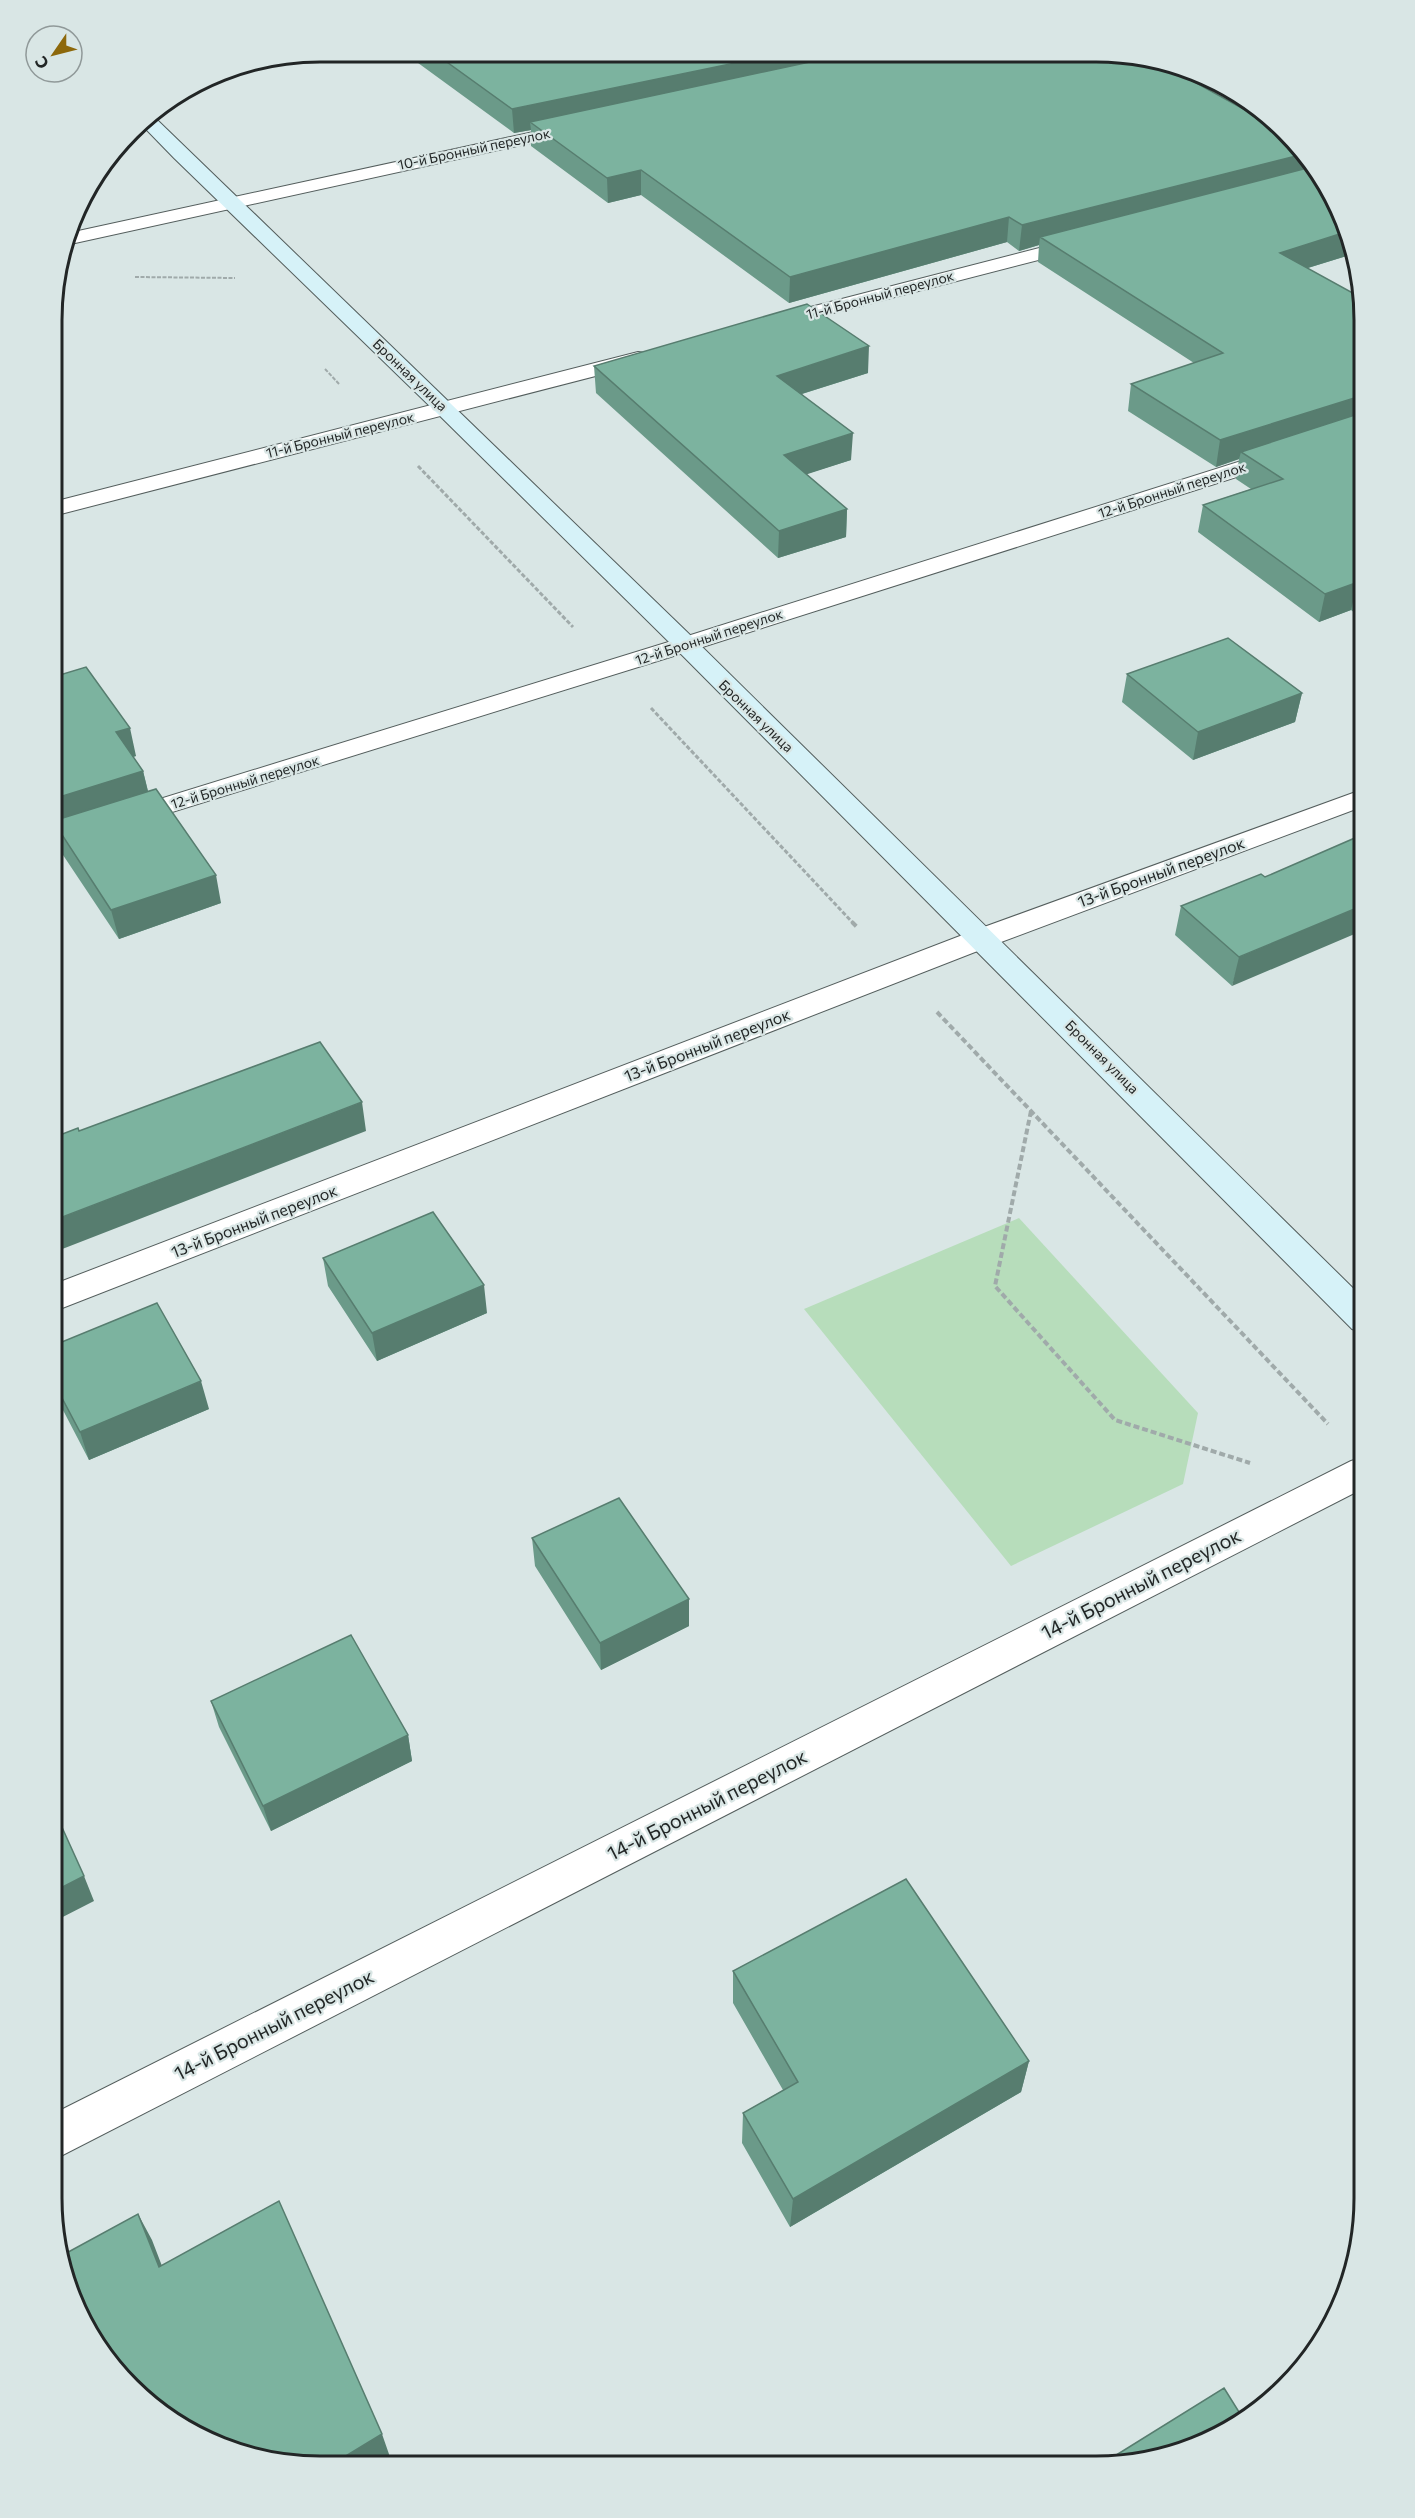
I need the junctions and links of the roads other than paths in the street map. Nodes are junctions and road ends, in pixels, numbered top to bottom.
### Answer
1 (590, 124) edge
2 (152, 125) edge
3 (227, 202) junction
4 (75, 236) edge
5 (1104, 237) edge
6 (757, 327) edge
7 (653, 354) edge
8 (445, 408) junction
9 (1296, 450) edge
10 (62, 507) edge
11 (684, 645) junction
12 (1354, 801) edge
13 (62, 838) edge
14 (983, 938) junction
15 (62, 1295) edge
16 (1354, 1310) edge
17 (1354, 1476) edge
18 (62, 2133) edge

1 - 3 street, 10-й Бронный переулок
2 - 3 street, Бронная улица
3 - 4 street, 10-й Бронный переулок
3 - 8 street, Бронная улица
5 - 6 street, 11-й Бронный переулок
7 - 8 street, 11-й Бронный переулок
8 - 10 street, 11-й Бронный переулок
8 - 11 street, Бронная улица
9 - 11 street, 12-й Бронный переулок
11 - 13 street, 12-й Бронный переулок
11 - 14 street, Бронная улица
12 - 14 street, 13-й Бронный переулок
14 - 15 street, 13-й Бронный переулок
14 - 16 street, Бронная улица
17 - 18 street, 14-й Бронный переулок

